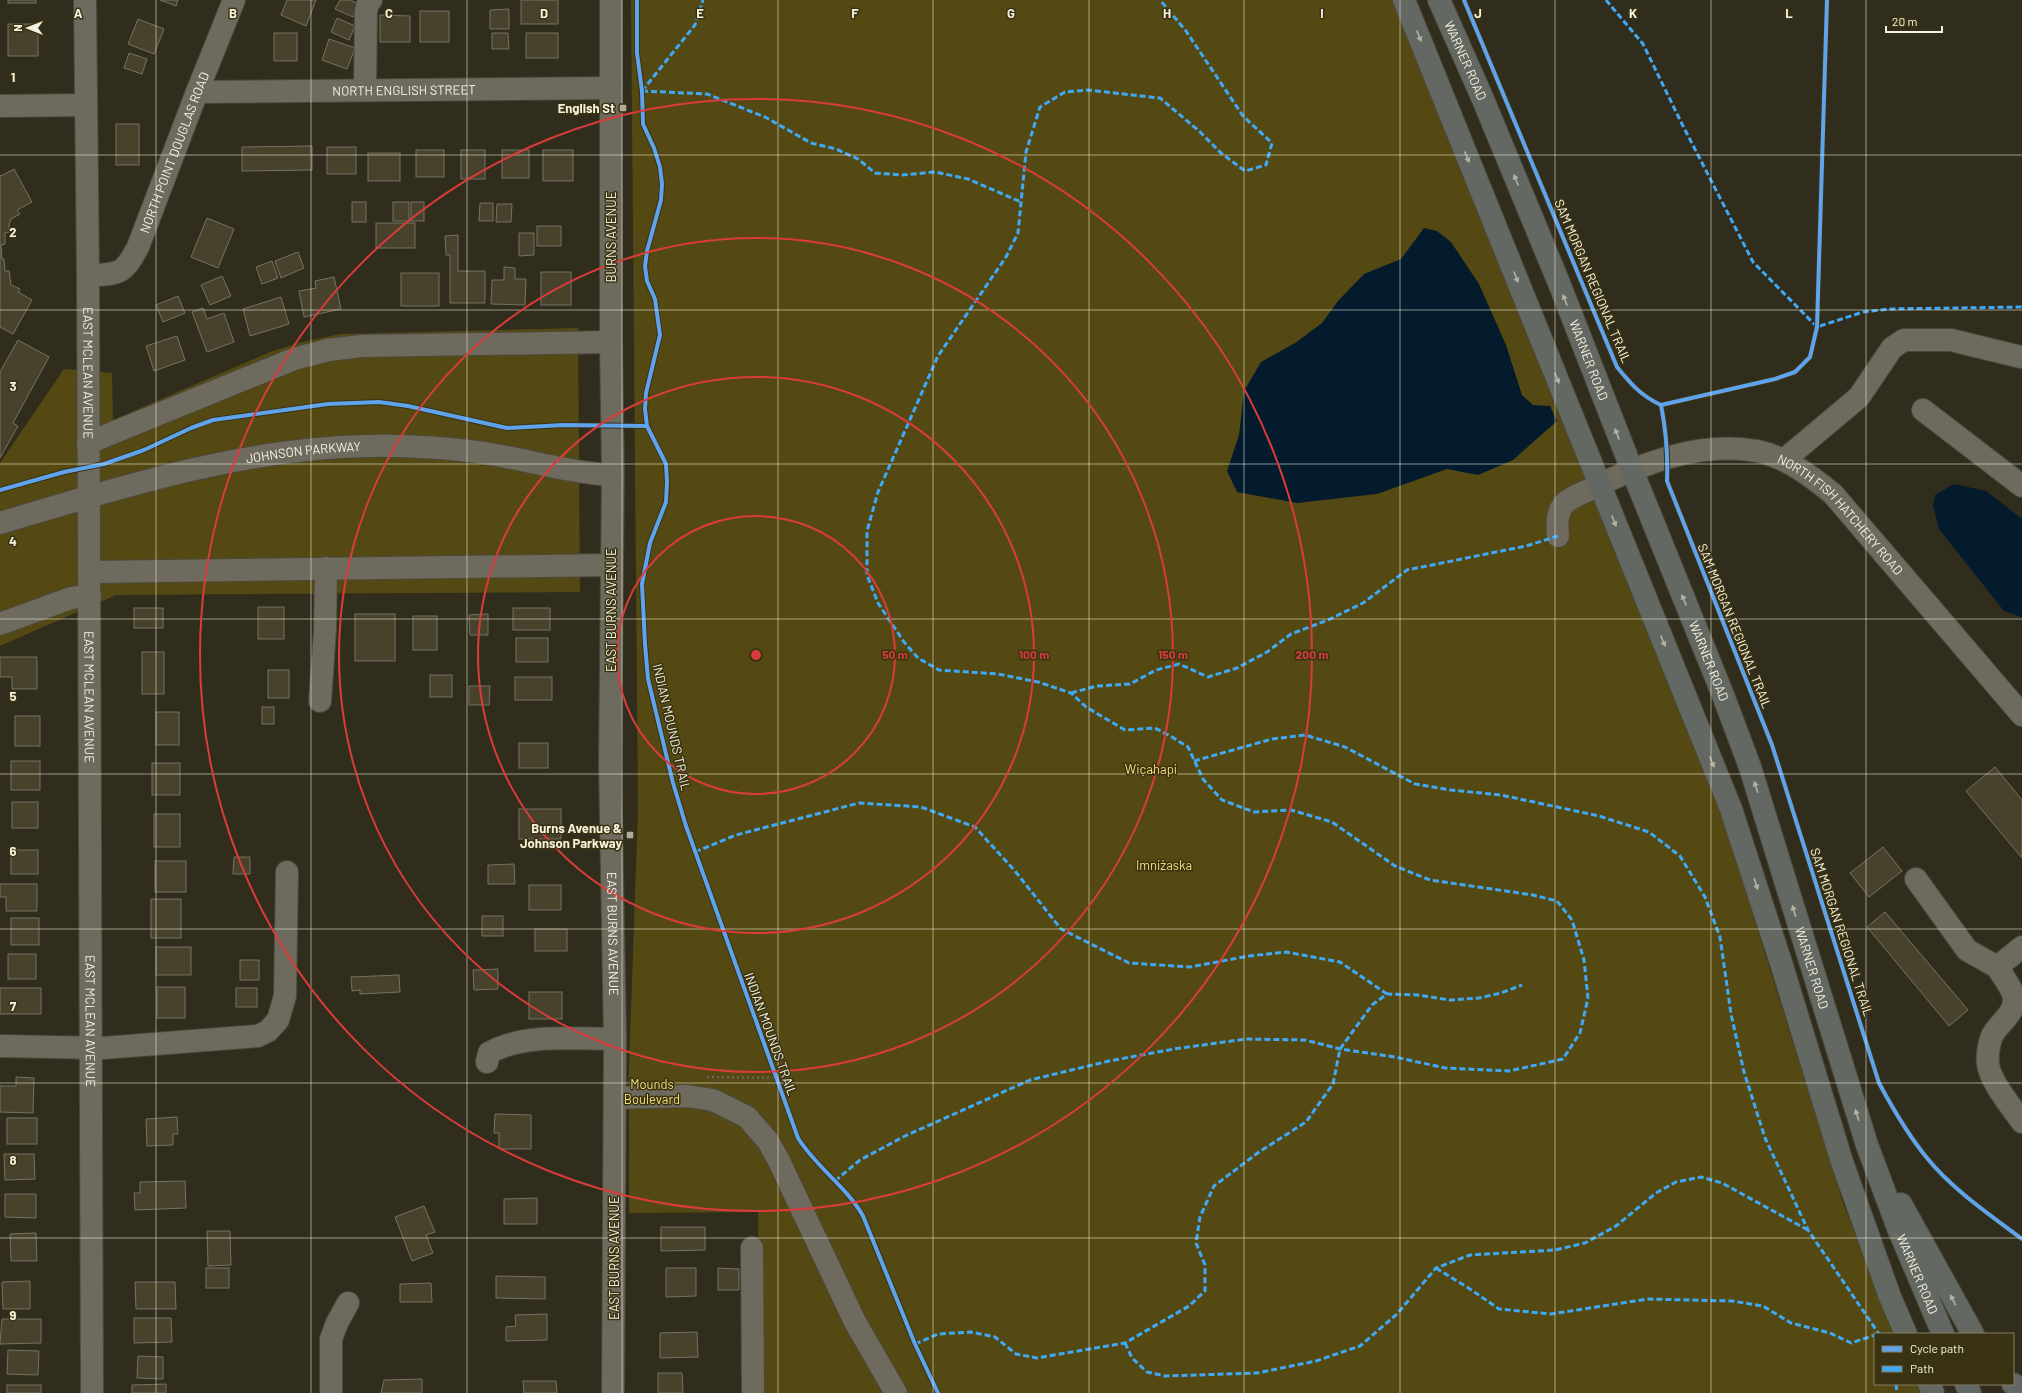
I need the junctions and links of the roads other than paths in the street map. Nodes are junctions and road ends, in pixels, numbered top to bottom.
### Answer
1 (85, 0) edge
2 (234, 0) edge
3 (371, 0) edge
4 (611, 0) edge
5 (1404, 0) edge
6 (1439, 0) edge
7 (612, 88) junction
8 (365, 90) junction
9 (197, 92) junction
10 (86, 105) junction
11 (0, 106) edge
12 (88, 276) junction
13 (611, 342) junction
14 (2021, 357) edge
15 (1923, 410) dead end
16 (88, 443) junction
17 (1784, 460) junction
18 (1632, 470) junction
19 (613, 475) junction
20 (1600, 485) junction
21 (2022, 486) edge
22 (89, 498) junction
23 (0, 523) edge
24 (1558, 536) dead end
25 (611, 566) junction
26 (326, 568) junction
27 (90, 572) junction
28 (90, 596) junction
29 (0, 624) edge
30 (320, 701) dead end
31 (2022, 714) edge
32 (287, 872) dead end
33 (1916, 878) dead end
34 (2022, 947) edge
35 (1997, 967) junction
36 (615, 1039) junction
37 (0, 1046) edge
38 (91, 1047) junction
39 (487, 1062) dead end
40 (615, 1098) junction
41 (2022, 1122) edge
42 (1867, 1145) junction
43 (752, 1248) dead end
44 (348, 1303) dead end
45 (1906, 1333) edge
46 (1943, 1333) edge
47 (1972, 1333) edge
48 (2014, 1385) edge
49 (2022, 1392) edge
50 (92, 1393) edge
51 (331, 1393) edge
52 (614, 1393) edge
53 (752, 1393) edge
54 (896, 1393) edge

1 - 10 street, EAST MCLEAN AVENUE
2 - 9 street, NORTH POINT DOUGLAS ROAD
3 - 8 street
4 - 7 street, BURNS AVENUE
5 -> 20 highway
18 -> 6 highway, WARNER ROAD
7 - 8 street, NORTH ENGLISH STREET
7 - 13 street, BURNS AVENUE
8 - 9 street, NORTH ENGLISH STREET
9 - 12 street, NORTH POINT DOUGLAS ROAD
10 - 11 street
10 - 12 street, EAST MCLEAN AVENUE
12 - 16 street, EAST MCLEAN AVENUE
13 - 16 street
13 - 19 street, BURNS AVENUE
14 - 17 street
15 - 21 street
16 - 22 street, EAST MCLEAN AVENUE
17 - 18 street, NORTH FISH HATCHERY ROAD
17 - 31 street, NORTH FISH HATCHERY ROAD
18 - 20 street, NORTH FISH HATCHERY ROAD
42 -> 18 highway, WARNER ROAD
19 - 22 street, JOHNSON PARKWAY
19 - 25 street, EAST BURNS AVENUE
20 - 24 street, NORTH FISH HATCHERY ROAD
20 -> 45 highway
22 - 23 street, JOHNSON PARKWAY
22 - 27 street, EAST MCLEAN AVENUE
25 - 26 street
25 - 36 street, EAST BURNS AVENUE
26 - 27 street
26 - 30 street
27 - 28 street, EAST MCLEAN AVENUE
28 - 29 street
28 - 38 street, EAST MCLEAN AVENUE
32 - 38 street
33 - 35 street
34 - 35 street
35 - 41 street
36 - 39 street
36 - 40 street, EAST BURNS AVENUE
37 - 38 street
38 - 50 street, EAST MCLEAN AVENUE
40 - 52 street, EAST BURNS AVENUE
40 - 54 street
42 - 46 highway, WARNER ROAD
47 -> 42 highway
43 - 53 street
44 - 51 street
48 - 49 highway

